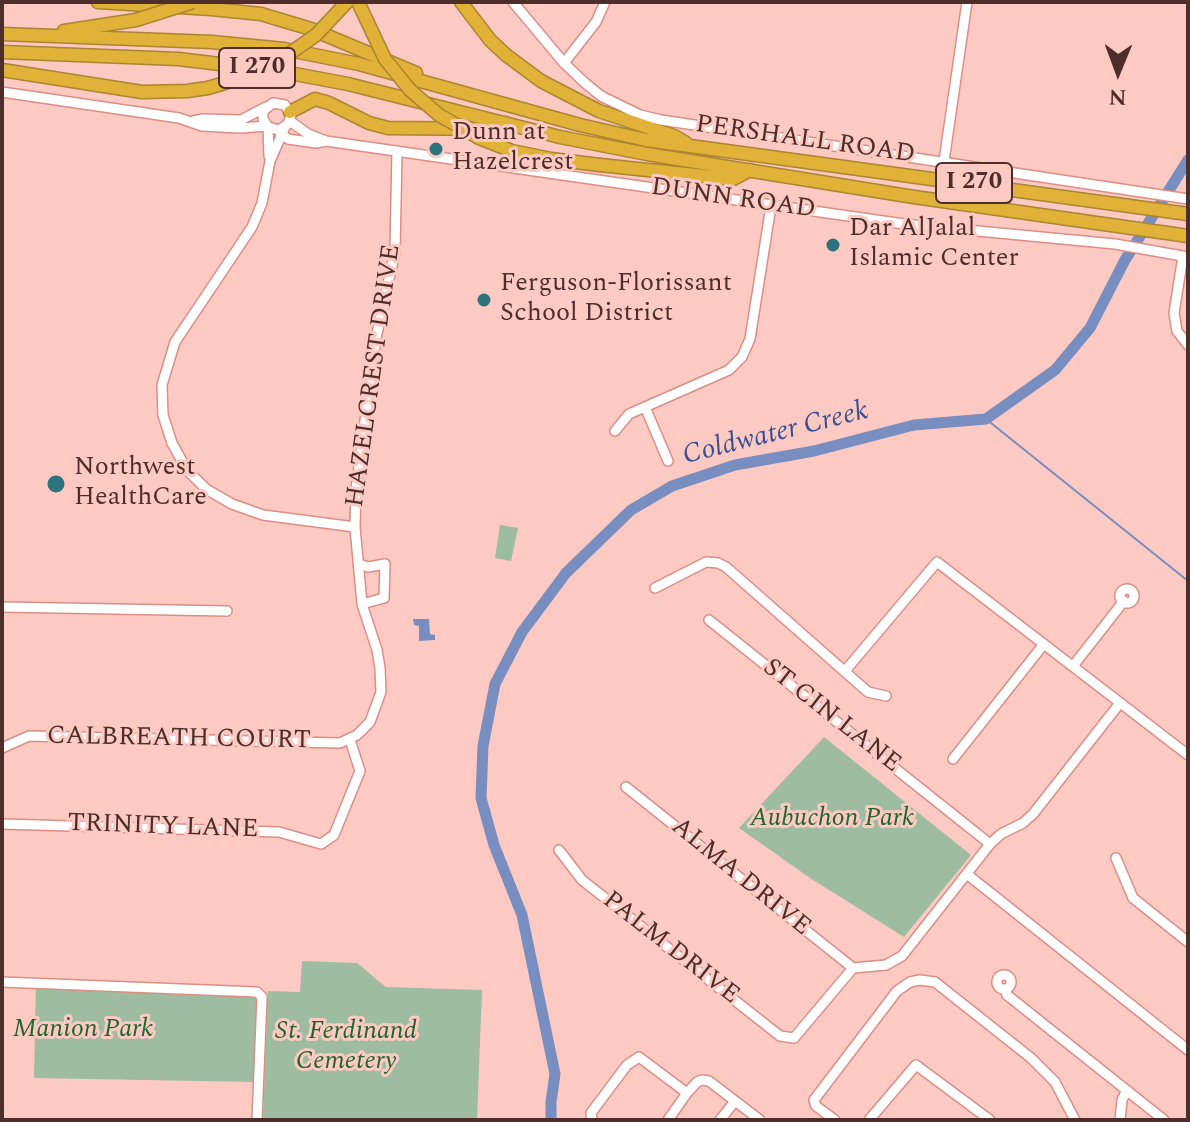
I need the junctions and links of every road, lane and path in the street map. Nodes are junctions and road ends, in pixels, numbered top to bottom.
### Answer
1 (98, 2) edge
2 (193, 2) edge
3 (347, 2) edge
4 (358, 2) edge
5 (461, 2) edge
6 (513, 2) edge
7 (605, 2) edge
8 (967, 2) edge
9 (2, 34) edge
10 (39, 36) junction
11 (2, 52) edge
12 (564, 63) junction
13 (2, 70) edge
14 (436, 85) junction
15 (2, 92) edge
16 (266, 107) junction
17 (193, 121) junction
18 (506, 123) junction
19 (280, 125) junction
20 (326, 141) junction
21 (692, 147) junction
22 (397, 151) junction
23 (270, 161) junction
24 (944, 161) junction
25 (750, 170) junction
26 (1186, 198) edge
27 (771, 206) junction
28 (1184, 213) edge
29 (1188, 236) edge
30 (1185, 256) edge
31 (1188, 345) edge
32 (645, 407) junction
33 (615, 431) dead end
34 (668, 461) dead end
35 (355, 527) junction
36 (359, 564) junction
37 (655, 588) dead end
38 (1124, 601) dead end
39 (362, 604) junction
40 (2, 607) edge
41 (227, 611) dead end
42 (709, 620) dead end
43 (1044, 644) junction
44 (1073, 666) junction
45 (845, 671) junction
46 (886, 696) dead end
47 (1120, 703) junction
48 (354, 737) junction
49 (2, 748) edge
50 (1188, 755) edge
51 (953, 759) dead end
52 (626, 787) dead end
53 (2, 824) edge
54 (990, 844) junction
55 (559, 850) dead end
56 (1116, 858) dead end
57 (968, 875) junction
58 (1188, 942) edge
59 (853, 968) junction
60 (2, 982) edge
61 (1005, 989) dead end
62 (1188, 1050) edge
63 (1127, 1090) junction
64 (687, 1093) junction
65 (735, 1101) junction
66 (257, 1120) edge
67 (592, 1120) edge
68 (668, 1120) edge
69 (720, 1120) edge
70 (760, 1120) edge
71 (835, 1120) edge
72 (869, 1120) edge
73 (990, 1120) edge
74 (1075, 1120) edge
75 (1120, 1120) edge
76 (1164, 1120) edge

1 - 14 highway
2 - 10 highway, bridge
3 - 13 highway, bridge
4 - 25 highway, bridge
5 - 21 highway
6 - 12 street, PERSHALL ROAD
7 - 12 street
8 - 24 street
9 - 10 highway, I 270
10 - 14 highway, I 270
11 - 18 highway, I 270
12 - 24 street, PERSHALL ROAD
14 - 21 highway, I 270
15 - 17 street, DUNN ROAD
16 - 17 street, DUNN ROAD
16 - 19 street
16 - 19 street
17 - 19 street, DUNN ROAD
18 - 19 highway
18 - 25 highway, I 270
19 - 20 street, DUNN ROAD
19 - 20 street, DUNN ROAD
19 - 23 street
19 - 23 street
20 - 22 street, DUNN ROAD
21 - 28 highway, I 270
22 - 27 street, DUNN ROAD
22 - 35 street, HAZELCREST DRIVE
23 - 35 street
24 - 26 street, PERSHALL ROAD
25 - 29 highway, I 270
27 - 30 street, DUNN ROAD
27 - 32 street
30 - 31 street
32 - 33 street
32 - 34 street
35 - 36 street, HAZELCREST DRIVE
36 - 39 street, HAZELCREST DRIVE
36 - 39 street
37 - 45 street
38 - 44 street
39 - 48 street, HAZELCREST DRIVE
40 - 41 street
42 - 54 street, ST CIN LANE
43 - 44 street
43 - 45 street
43 - 51 street
44 - 47 street
45 - 46 street
47 - 50 street
47 - 54 street
48 - 49 street, CALBREATH COURT
48 - 53 street, TRINITY LANE
52 - 59 street, ALMA DRIVE
54 - 57 street
55 - 59 street, PALM DRIVE
56 - 58 street
57 - 59 street
57 - 62 street
60 - 66 street
61 - 63 street
63 - 75 street
63 - 76 street
64 - 65 street
64 - 67 street
64 - 68 street
65 - 69 street
65 - 70 street
71 - 74 street
72 - 73 street

